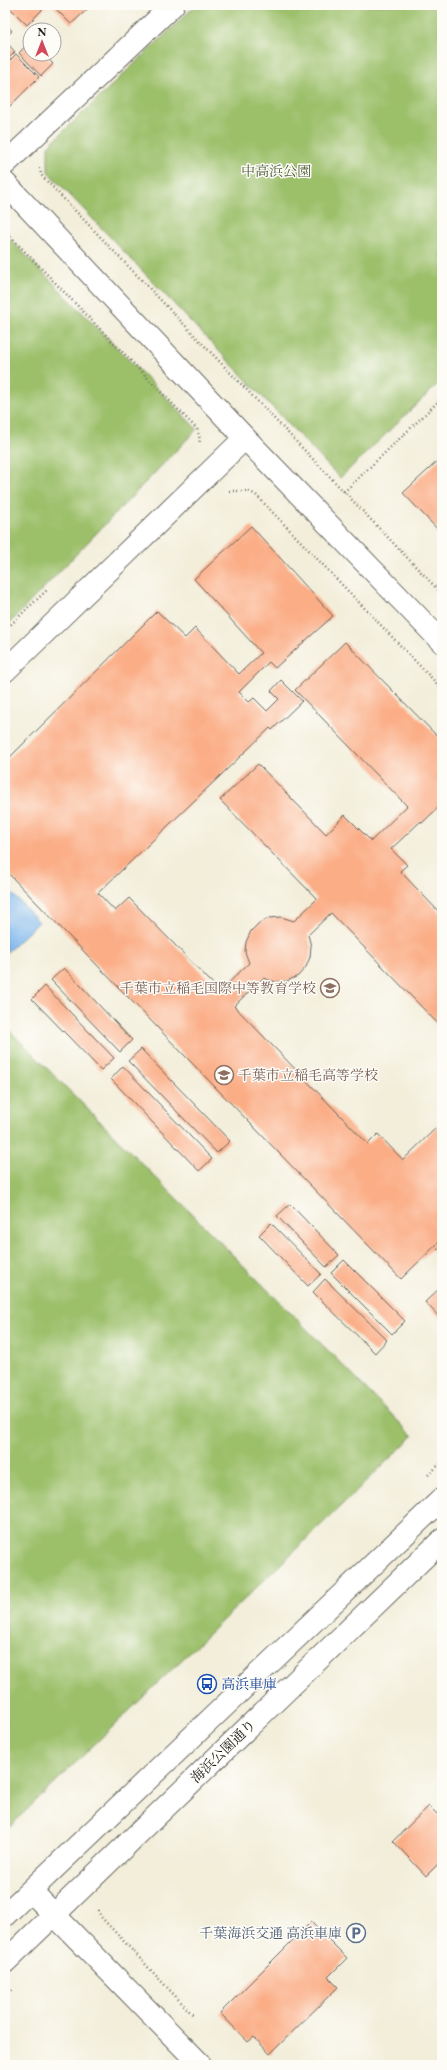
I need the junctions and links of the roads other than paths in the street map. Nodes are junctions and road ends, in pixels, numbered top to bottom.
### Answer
1 (173, 5) edge
2 (5, 164) edge
3 (5, 183) edge
4 (245, 438) junction
5 (442, 642) edge
6 (5, 671) edge
7 (442, 1499) edge
8 (442, 1540) edge
9 (31, 1891) junction
10 (54, 1914) junction
11 (5, 1915) edge
12 (5, 1962) edge
13 (199, 2063) dead end

1 - 2 street
3 - 4 street
4 - 5 street
4 - 6 street
7 - 9 street
8 - 10 street, 海浜公園通り
9 - 10 street
9 - 11 street
10 - 12 street, 海浜公園通り
10 - 13 street

